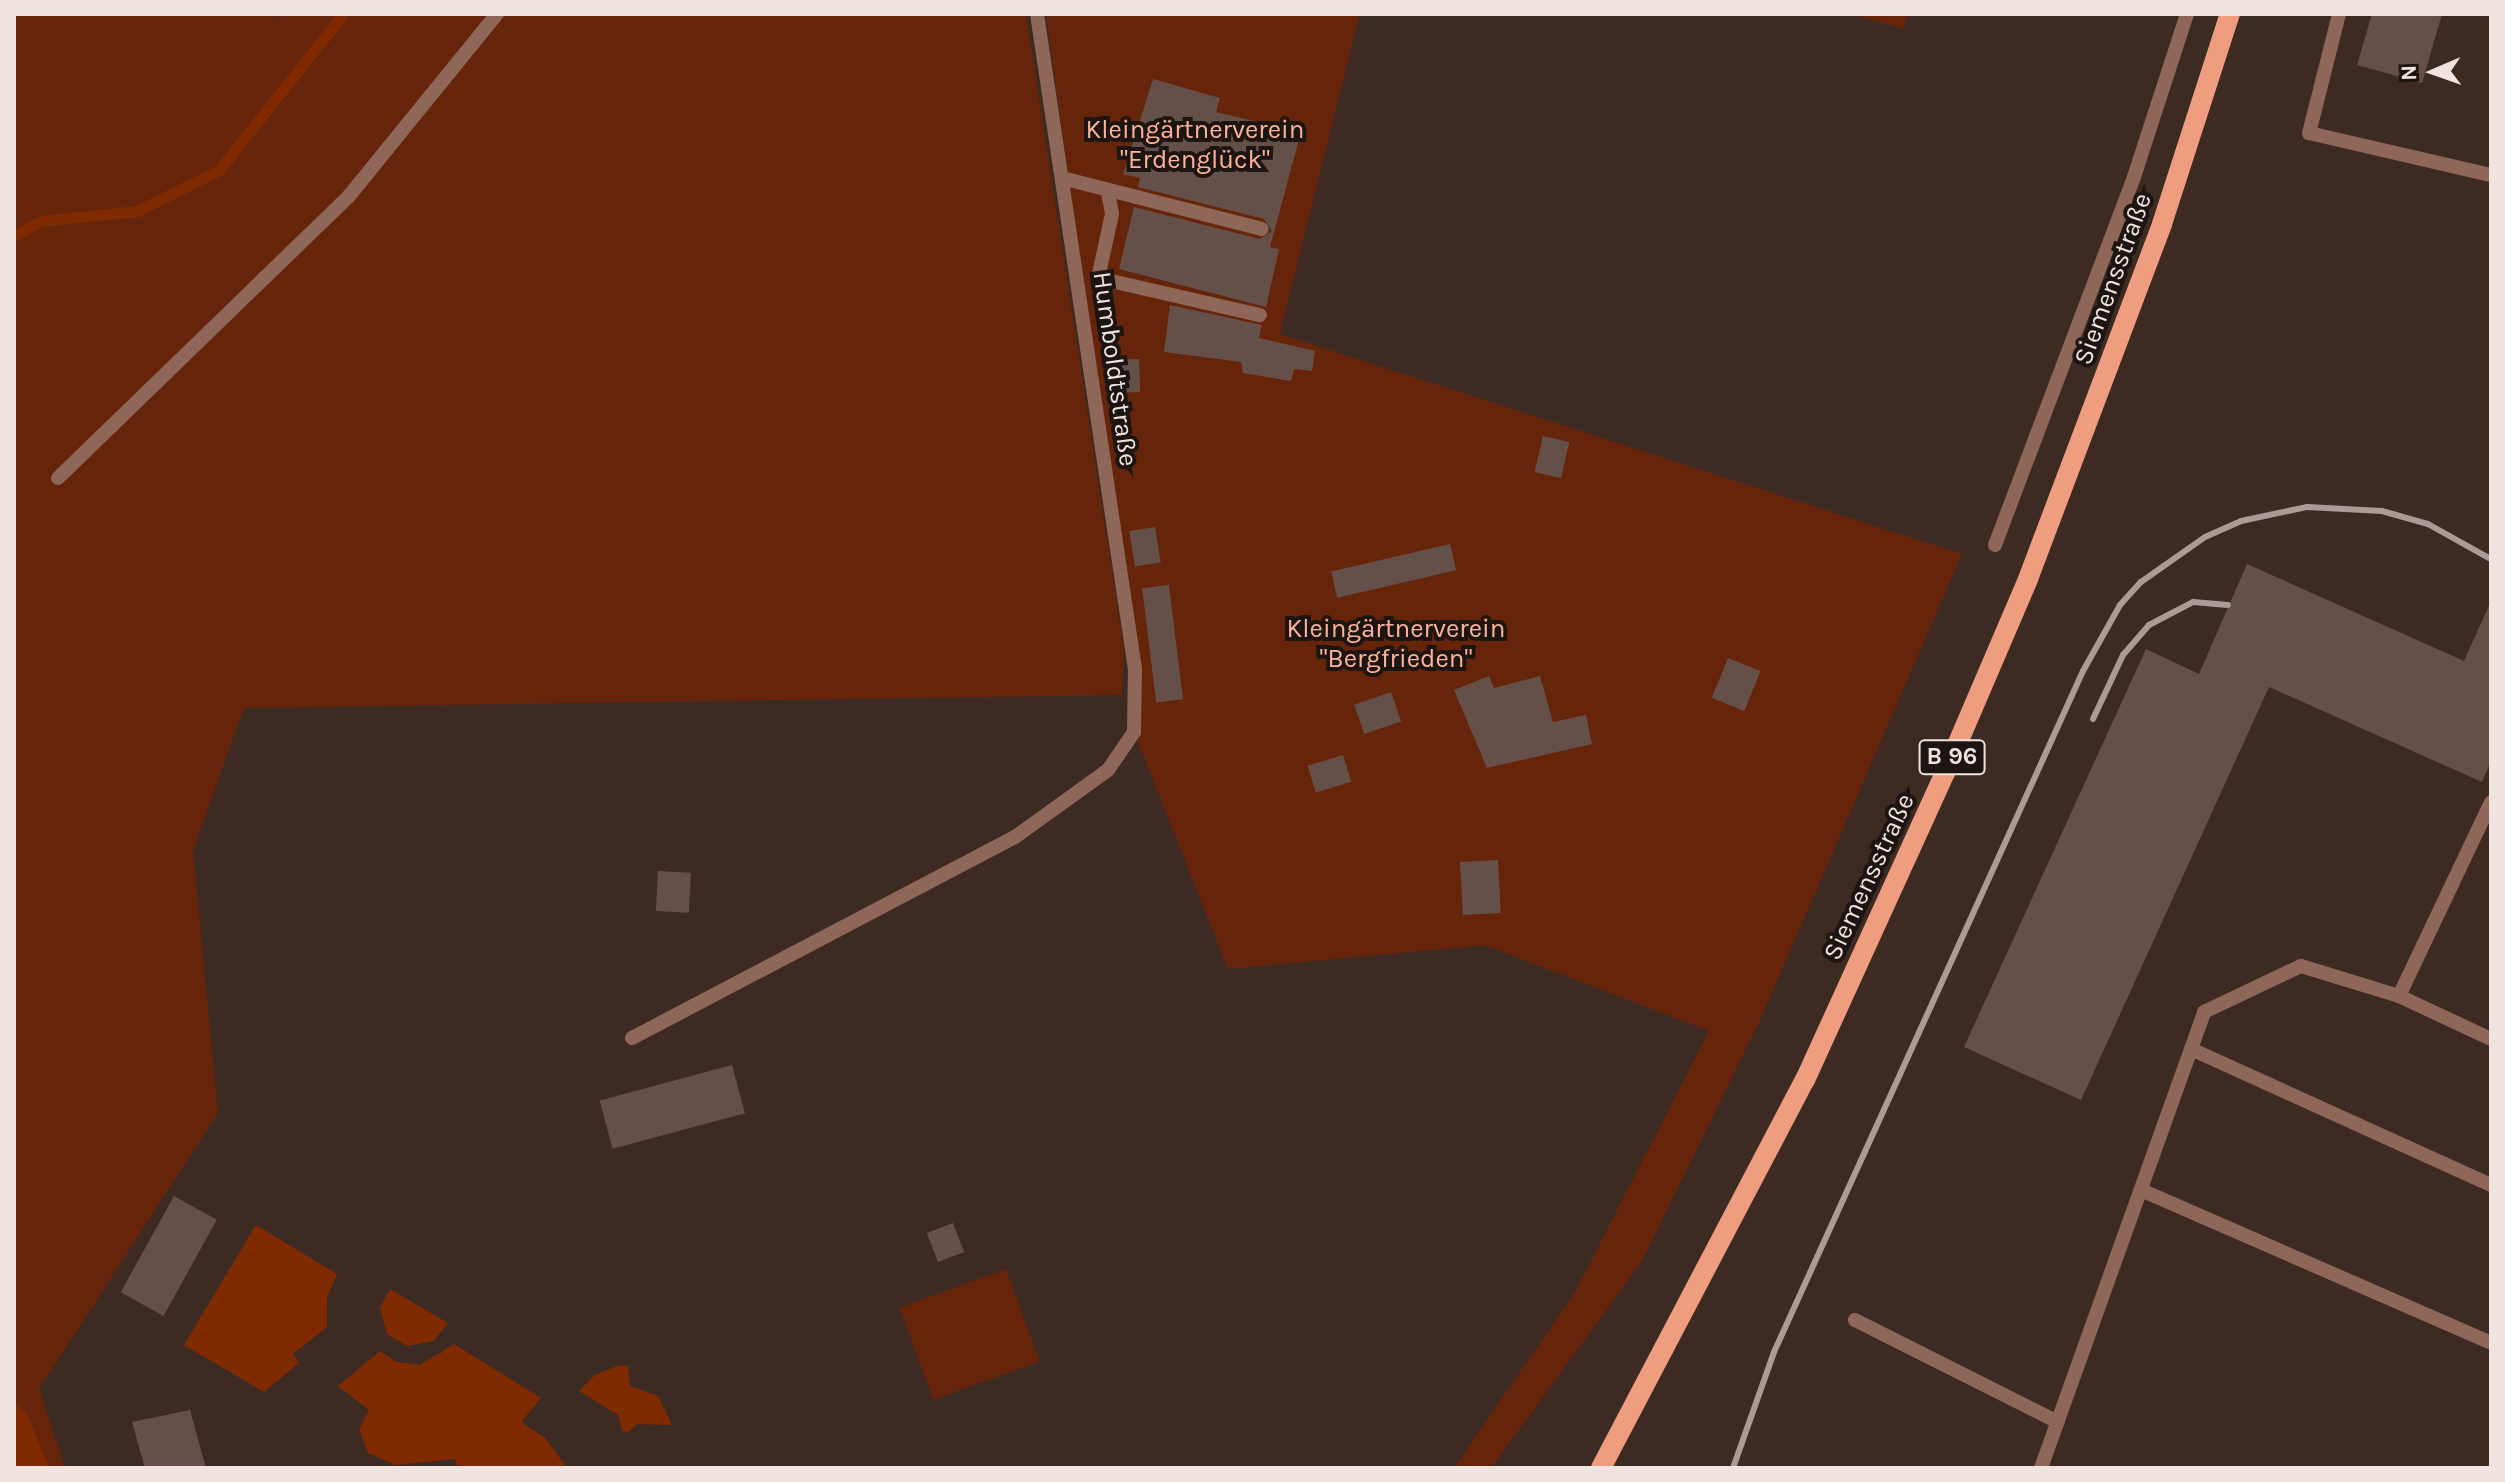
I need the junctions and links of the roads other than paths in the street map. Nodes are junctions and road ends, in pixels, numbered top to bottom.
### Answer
1 (497, 14) edge
2 (1037, 14) edge
3 (2187, 14) edge
4 (2230, 14) edge
5 (2339, 14) edge
6 (2491, 175) edge
7 (1062, 178) junction
8 (1108, 193) junction
9 (1262, 229) dead end
10 (1260, 315) dead end
11 (58, 478) dead end
12 (1995, 545) dead end
13 (2491, 802) edge
14 (2399, 996) junction
15 (632, 1038) dead end
16 (2491, 1039) edge
17 (2191, 1049) junction
18 (2491, 1185) edge
19 (2141, 1190) junction
20 (1855, 1320) dead end
21 (2491, 1343) edge
22 (2058, 1422) junction
23 (1601, 1468) edge
24 (2041, 1468) edge

1 - 11 lane
2 - 7 lane, Humboldtstraße
3 - 12 lane
4 - 23 main road, Siemensstraße / B 96
5 - 6 lane
7 - 8 lane
7 - 15 lane, Humboldtstraße
8 - 9 lane
8 - 10 lane
13 - 14 lane
14 - 16 lane
14 - 17 lane
17 - 18 lane
17 - 19 lane
19 - 21 lane
19 - 22 lane
20 - 22 lane
22 - 24 lane

